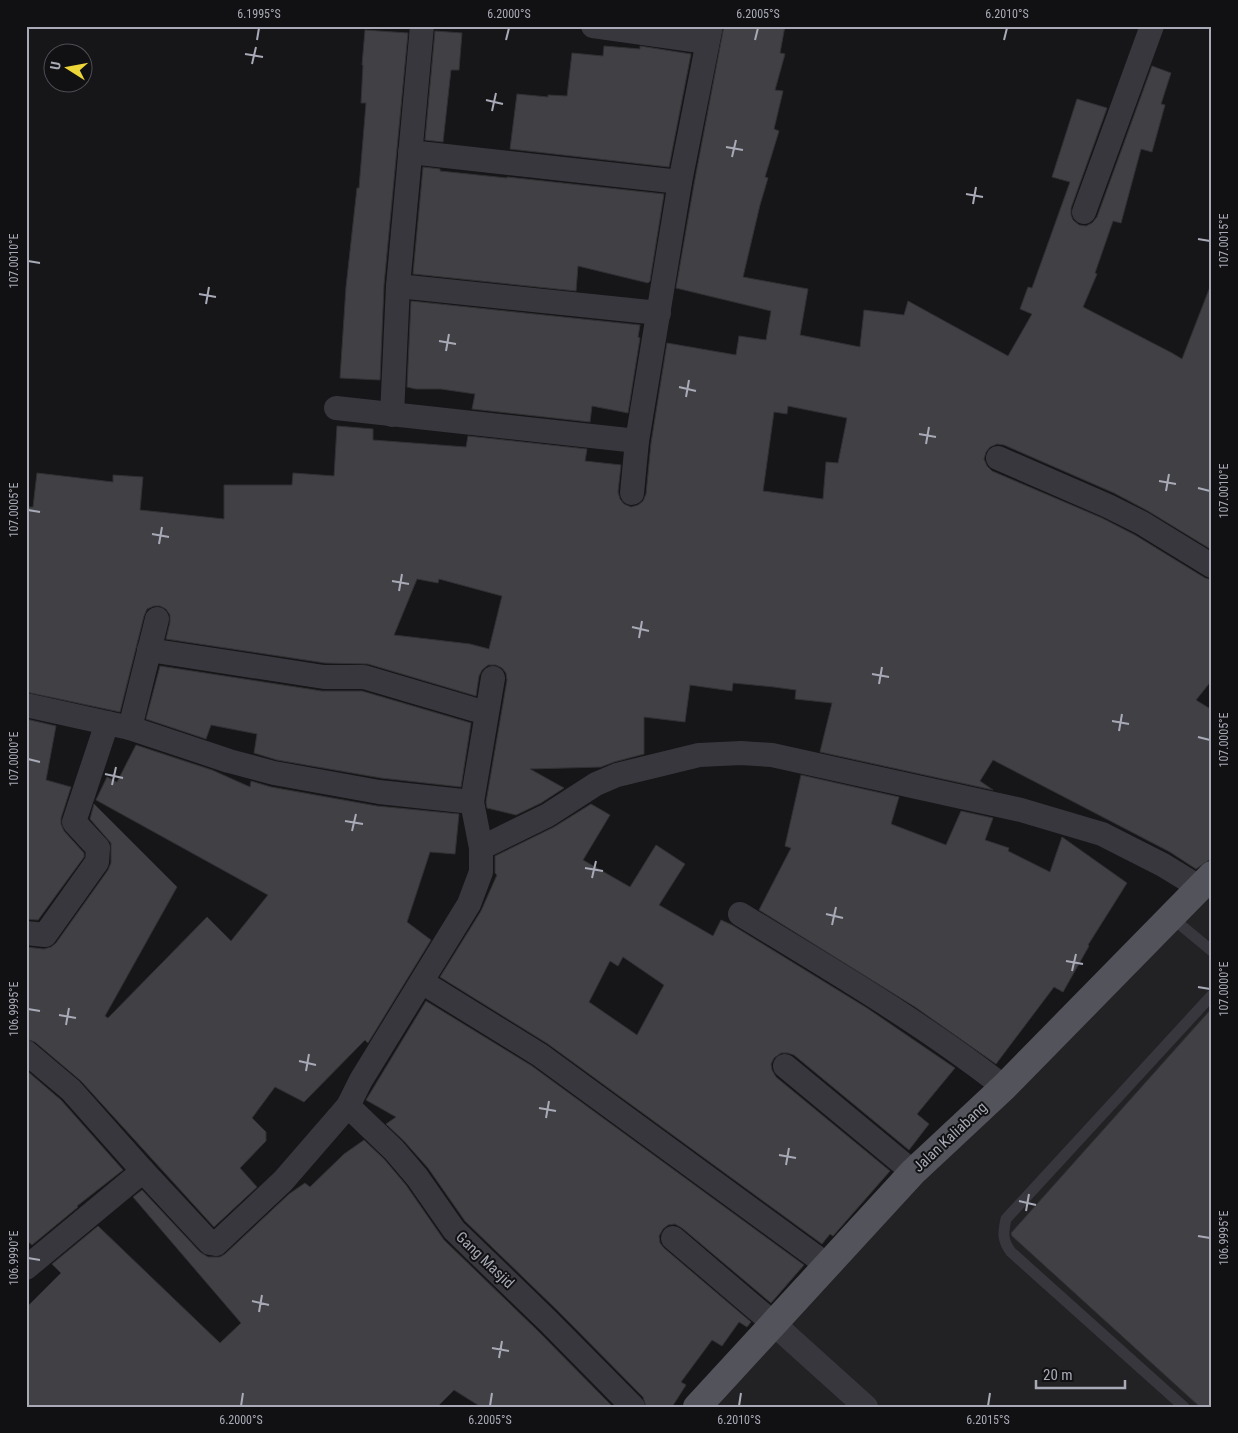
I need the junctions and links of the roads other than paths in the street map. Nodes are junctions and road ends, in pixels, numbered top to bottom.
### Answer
1 (422, 26) edge
2 (593, 26) edge
3 (1152, 26) edge
4 (709, 34) edge
5 (410, 152) junction
6 (680, 182) junction
7 (1084, 212) dead end
8 (398, 286) junction
9 (659, 312) junction
10 (336, 408) dead end
11 (392, 415) junction
12 (636, 441) junction
13 (998, 458) dead end
14 (632, 493) dead end
15 (1212, 566) edge
16 (158, 619) dead end
17 (150, 650) junction
18 (493, 678) dead end
19 (26, 705) edge
20 (486, 713) junction
21 (107, 723) junction
22 (130, 728) junction
23 (472, 802) junction
24 (481, 848) junction
25 (1208, 886) edge
26 (740, 914) dead end
27 (1171, 917) junction
28 (26, 933) edge
29 (1212, 951) edge
30 (422, 982) junction
31 (1212, 995) edge
32 (26, 1052) edge
33 (785, 1066) dead end
34 (1004, 1087) junction
35 (348, 1106) junction
36 (143, 1171) junction
37 (913, 1172) junction
38 (673, 1238) dead end
39 (827, 1265) junction
40 (26, 1268) edge
41 (774, 1324) junction
42 (632, 1407) edge
43 (697, 1407) edge
44 (866, 1407) edge
45 (1184, 1407) edge

1 - 5 street
2 - 4 street
3 - 7 street
4 - 6 street
5 - 6 street
5 - 8 street
6 - 9 street
8 - 9 street
8 - 11 street
9 - 12 street
10 - 11 street
11 - 12 street
12 - 14 street
13 - 15 street
16 - 17 street
17 - 20 street
17 - 22 street
18 - 20 street
19 - 21 street
20 - 23 street
21 - 22 street
21 - 28 street
22 - 23 street
23 - 24 street
24 - 25 street
24 - 30 street
25 - 27 main road, Jalan Kaliabang
26 - 34 street
27 - 29 lane
27 - 34 main road, Jalan Kaliabang
30 - 35 street
30 - 39 street
31 - 45 lane
32 - 36 street
33 - 37 street
34 - 37 main road, Jalan Kaliabang
35 - 36 street
35 - 42 street, Gang Masjid
36 - 40 street
37 - 39 main road, Jalan Kaliabang
38 - 41 street
39 - 41 main road, Jalan Kaliabang
41 - 43 main road, Jalan Kaliabang
41 - 44 street

